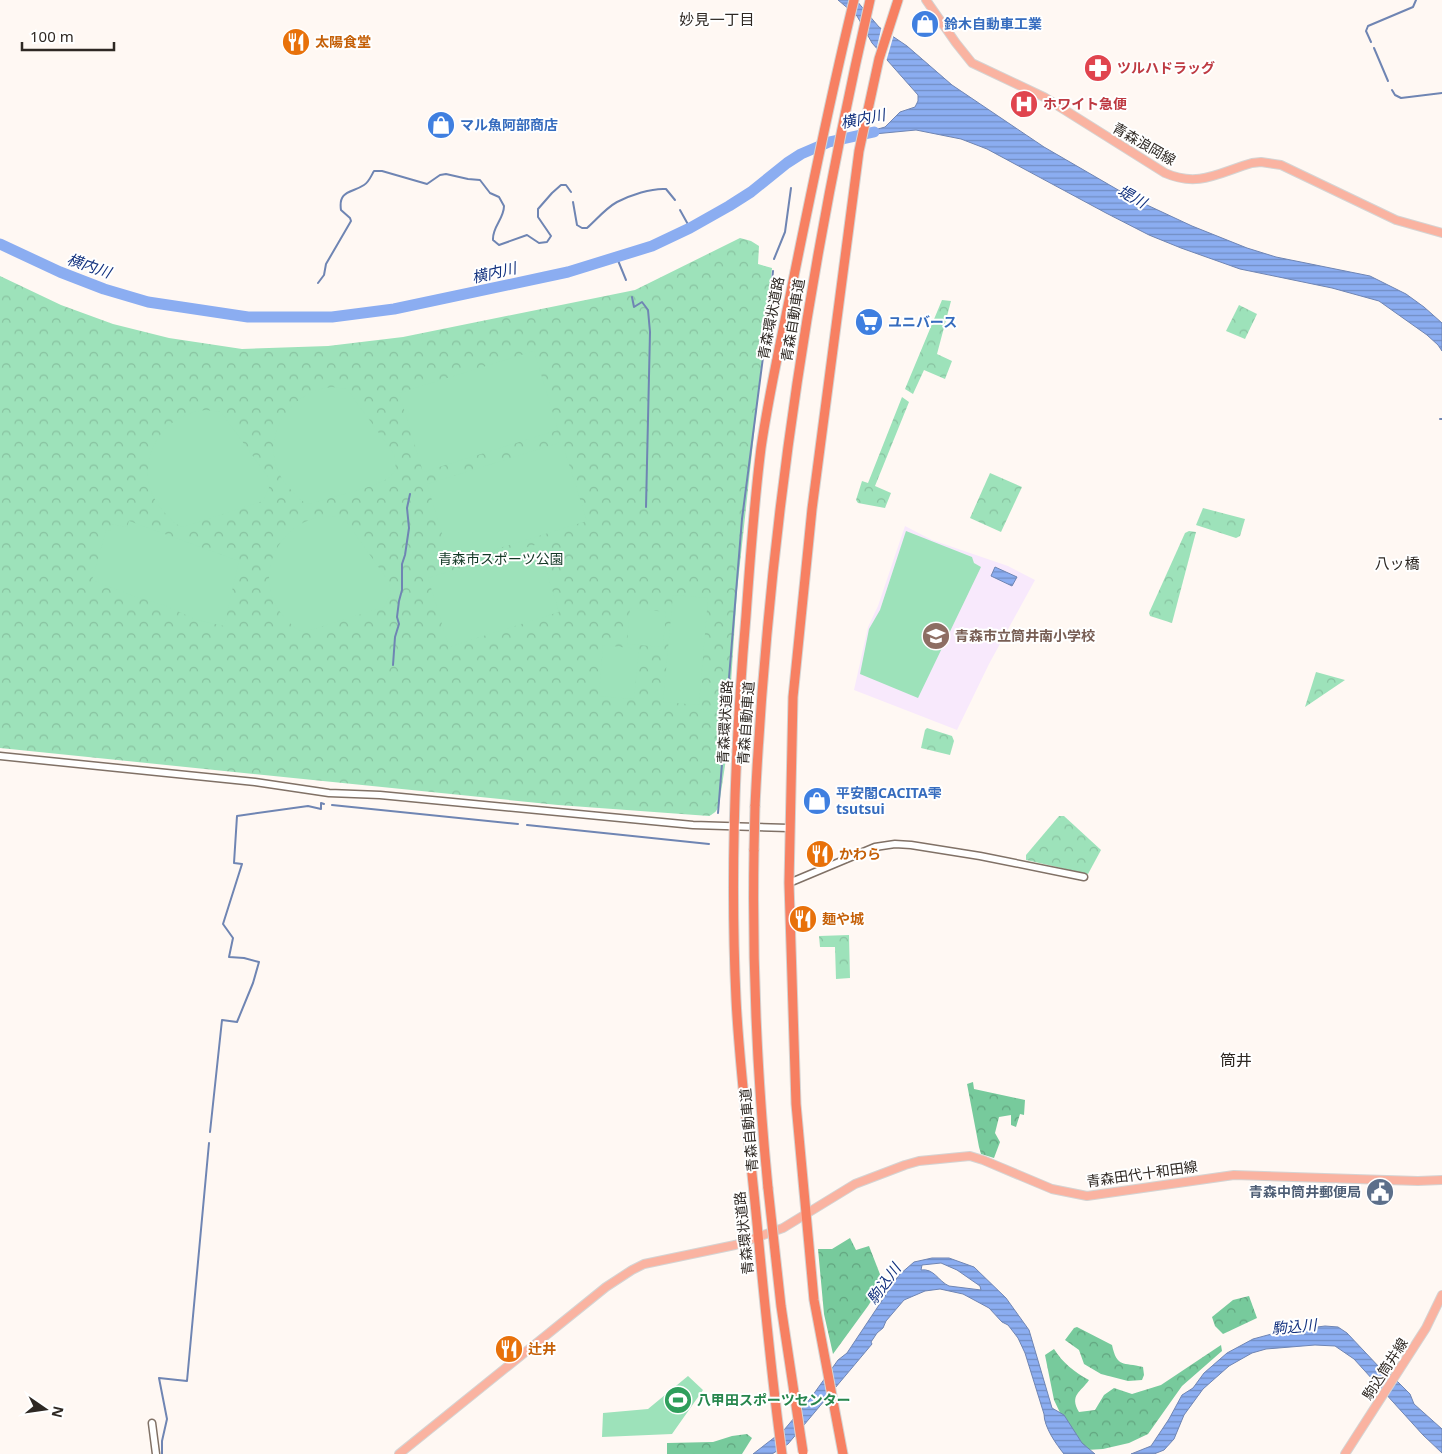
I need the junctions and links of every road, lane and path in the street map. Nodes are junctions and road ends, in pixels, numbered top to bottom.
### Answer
1 (854, 0) edge
2 (870, 0) edge
3 (898, 0) edge
4 (926, 0) edge
5 (1442, 233) edge
6 (0, 756) edge
7 (734, 827) junction
8 (789, 828) junction
9 (1084, 877) dead end
10 (788, 883) junction
11 (1442, 1180) edge
12 (806, 1215) junction
13 (759, 1237) junction
14 (1442, 1295) edge
15 (152, 1423) dead end
16 (803, 1453) edge
17 (156, 1454) edge
18 (399, 1454) edge
19 (782, 1454) edge
20 (843, 1454) edge
21 (1345, 1454) edge

1 - 7 highway, 青森環状道路
2 - 16 highway, 青森自動車道, bridge
3 - 8 highway
4 - 5 main road, 青森浪岡線
6 - 7 street
7 - 8 street
7 - 13 highway, 青森環状道路
8 - 10 highway
9 - 10 street
10 - 12 highway
11 - 12 main road, 青森田代十和田線
12 - 13 main road, 青森田代十和田線
12 - 20 highway
13 - 18 main road, 青森田代十和田線
13 - 19 highway, 青森環状道路
14 - 21 main road, 駒込筒井線
15 - 17 street

